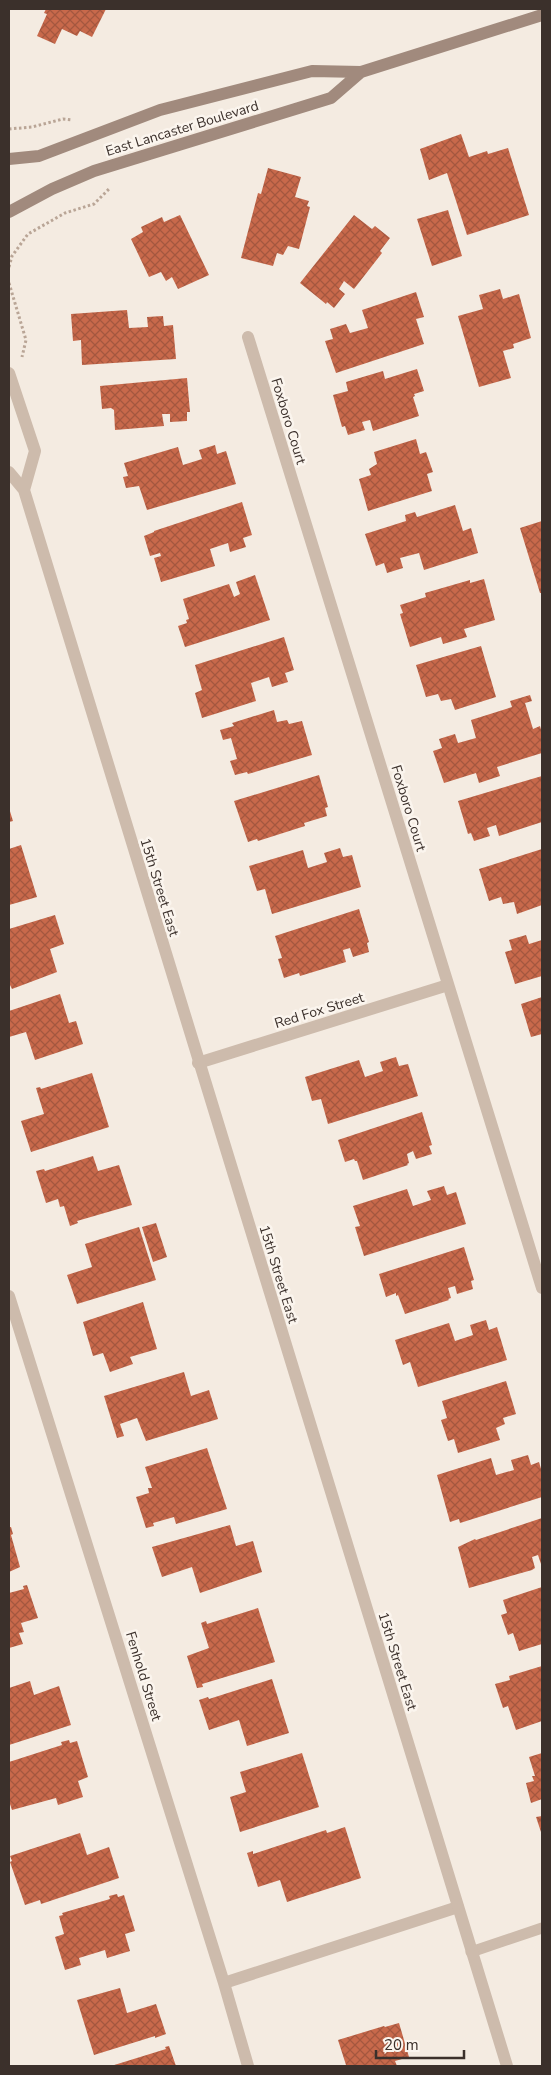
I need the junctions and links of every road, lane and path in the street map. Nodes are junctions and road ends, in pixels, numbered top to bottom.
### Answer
1 (542, 15) edge
2 (360, 72) junction
3 (62, 119) dead end
4 (9, 129) edge
5 (9, 159) edge
6 (94, 204) dead end
7 (9, 212) edge
8 (9, 266) edge
9 (9, 284) edge
10 (11, 301) edge
11 (248, 337) dead end
12 (26, 340) dead end
13 (9, 373) edge
14 (9, 472) edge
15 (24, 490) junction
16 (448, 985) junction
17 (198, 1063) junction
18 (542, 1288) edge
19 (9, 1296) edge
20 (458, 1907) junction
21 (542, 1928) edge
22 (472, 1952) junction
23 (224, 1983) junction
24 (248, 2066) edge
25 (508, 2066) edge

1 - 2 main road, East Lancaster Boulevard
2 - 5 main road, East Lancaster Boulevard
2 - 7 main road, East Lancaster Boulevard
3 - 4 path
6 - 8 path
9 - 10 path
10 - 12 path
11 - 16 street, Foxboro Court
13 - 15 street
14 - 15 street, 15th Street East
15 - 17 street, 15th Street East
16 - 17 street, Red Fox Street
16 - 18 street, Foxboro Court
17 - 20 street, 15th Street East
19 - 23 street, Fenhold Street
20 - 22 street, 15th Street East
20 - 23 street
21 - 22 lane
22 - 25 street, 15th Street East
23 - 24 street, Fenhold Street

